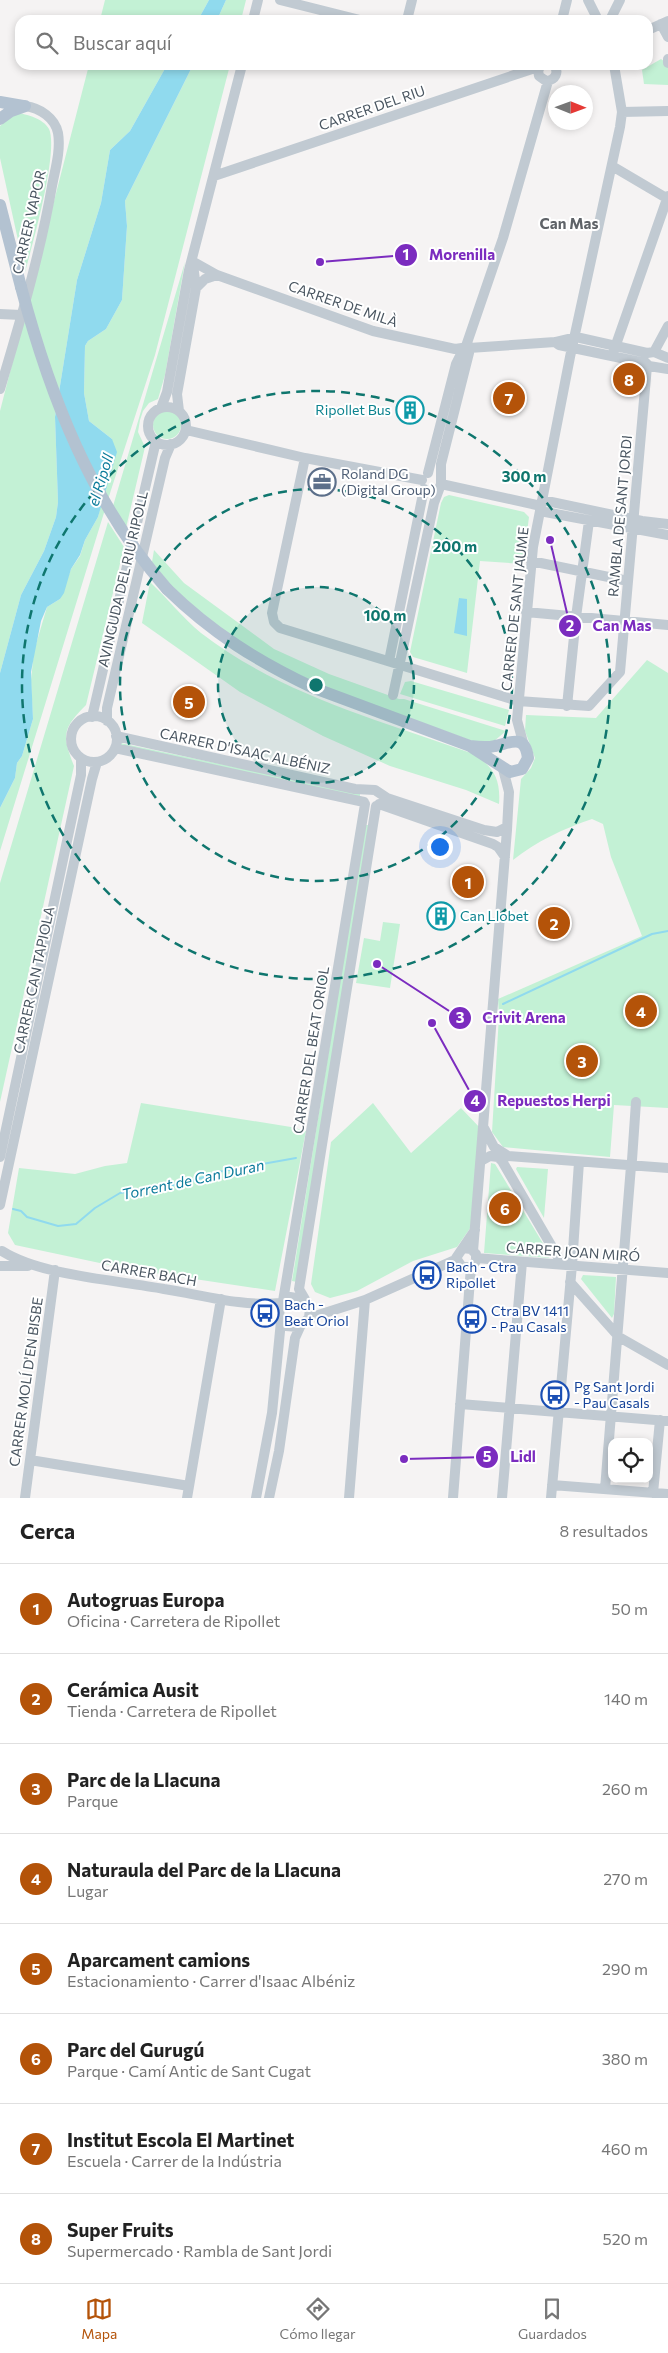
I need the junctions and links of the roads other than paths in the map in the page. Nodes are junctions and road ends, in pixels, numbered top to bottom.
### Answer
1 (258, 0) edge
2 (280, 0) edge
3 (412, 0) edge
4 (567, 0) edge
5 (582, 0) edge
6 (588, 0) edge
7 (620, 0) edge
8 (254, 15) edge
9 (340, 15) edge
10 (408, 15) edge
11 (563, 15) edge
12 (588, 15) edge
13 (596, 15) edge
14 (612, 15) edge
15 (664, 23) edge
16 (668, 37) edge
17 (241, 70) edge
18 (529, 70) edge
19 (540, 70) edge
20 (556, 70) edge
21 (615, 70) edge
22 (548, 81) junction
23 (0, 102) edge
24 (25, 106) junction
25 (668, 111) edge
26 (622, 112) junction
27 (0, 119) edge
28 (612, 166) junction
29 (214, 176) junction
30 (668, 198) edge
31 (0, 205) edge
32 (192, 261) junction
33 (217, 275) junction
34 (196, 288) junction
35 (0, 314) edge
36 (21, 315) junction
37 (668, 326) edge
38 (575, 342) junction
39 (466, 349) junction
40 (614, 351) junction
41 (653, 359) edge
42 (668, 369) edge
43 (0, 389) edge
44 (160, 408) junction
45 (179, 411) junction
46 (186, 430) junction
47 (156, 440) junction
48 (171, 444) junction
49 (305, 458) junction
50 (425, 481) junction
51 (440, 484) junction
52 (541, 506) junction
53 (589, 521) junction
54 (633, 524) junction
55 (668, 524) edge
56 (668, 534) edge
57 (531, 562) junction
58 (581, 572) junction
59 (628, 581) junction
60 (526, 612) junction
61 (576, 617) junction
62 (624, 621) junction
63 (668, 626) edge
64 (389, 661) junction
65 (400, 665) junction
66 (393, 695) dead end
67 (518, 701) junction
68 (567, 706) junction
69 (92, 717) junction
70 (517, 720) junction
71 (107, 721) junction
72 (116, 736) junction
73 (504, 743) junction
74 (470, 746) junction
75 (524, 746) junction
76 (115, 748) junction
77 (81, 758) junction
78 (98, 762) junction
79 (500, 766) junction
80 (516, 772) junction
81 (373, 792) junction
82 (509, 792) junction
83 (365, 803) junction
84 (378, 805) junction
85 (507, 827) junction
86 (505, 857) junction
87 (636, 1102) dead end
88 (484, 1127) junction
89 (0, 1157) edge
90 (505, 1159) junction
91 (481, 1161) junction
92 (578, 1162) junction
93 (632, 1163) junction
94 (668, 1168) edge
95 (0, 1205) edge
96 (1, 1248) edge
97 (471, 1256) junction
98 (456, 1258) junction
99 (522, 1262) junction
100 (0, 1265) edge
101 (567, 1265) junction
102 (34, 1266) junction
103 (623, 1269) junction
104 (55, 1270) junction
105 (668, 1272) edge
106 (570, 1282) junction
107 (221, 1299) junction
108 (365, 1300) junction
109 (282, 1302) junction
110 (306, 1302) junction
111 (260, 1305) junction
112 (338, 1309) junction
113 (280, 1318) junction
114 (309, 1318) junction
115 (300, 1327) junction
116 (619, 1337) junction
117 (668, 1365) edge
118 (460, 1404) junction
119 (510, 1409) junction
120 (558, 1413) junction
121 (612, 1417) junction
122 (664, 1421) edge
123 (30, 1460) junction
124 (552, 1485) junction
125 (188, 1486) junction
126 (605, 1489) junction
127 (654, 1494) junction
128 (668, 1494) edge
129 (25, 1498) edge
130 (187, 1498) edge
131 (256, 1498) edge
132 (269, 1498) edge
133 (349, 1498) edge
134 (453, 1498) edge
135 (502, 1498) edge
136 (551, 1498) edge

1 - 8 street
2 - 9 street
3 - 10 street
4 - 11 street
5 - 12 street
6 - 13 street
7 - 14 street
15 - 16 street
17 - 29 street
18 - 29 street, CARRER DEL RIU
19 - 22 street
20 - 22 street
21 - 26 street, CARRER DE SANT JAUME
22 - 39 street
23 - 24 main road
24 - 27 main road
24 - 36 street, CARRER VAPOR
25 - 26 street
26 - 28 street, CARRER DE SANT JAUME
28 - 30 street
28 - 38 street, CARRER DE SANT JAUME
29 - 32 street
30 - 40 street
31 - 74 main road, bridge
32 - 33 street, CARRER DE MILÀ
32 - 34 street
32 - 44 street
33 - 34 street
33 - 39 street, CARRER DE MILÀ
34 - 45 street
35 - 36 street
36 - 43 street, CARRER VAPOR
37 - 41 street, RAMBLA DE SANT JORDI
38 - 39 street, CARRER DE MILÀ
38 - 40 street
38 - 52 street, CARRER DE SANT JAUME
39 - 50 street
39 - 51 street
40 - 41 street
41 - 42 street
41 - 54 street, RAMBLA DE SANT JORDI
44 - 45 street
44 - 47 street
45 - 46 street
46 - 48 street
46 - 49 street
47 - 48 street
47 - 69 street, AVINGUDA DEL RIU RIPOLL
48 - 71 street, AVINGUDA DEL RIU RIPOLL
49 - 50 street
49 - 64 street, RAMBLA DE SANT JORDI
50 - 51 street
50 - 51 street
50 - 64 street
51 - 52 street
51 - 65 street
52 - 53 street
52 - 54 street
52 - 57 street, CARRER DE SANT JAUME
53 - 54 street
53 - 58 street
54 - 55 street
54 - 56 street
54 - 59 street, RAMBLA DE SANT JORDI
57 - 58 street
57 - 60 street, CARRER DE SANT JAUME
58 - 59 street
58 - 61 street
59 - 62 street, RAMBLA DE SANT JORDI
60 - 61 street
60 - 67 street, CARRER DE SANT JAUME
61 - 62 street
61 - 68 street
62 - 63 street
62 - 68 street, RAMBLA DE SANT JORDI
64 - 65 street, RAMBLA DE SANT JORDI
65 - 66 street
65 - 67 street, RAMBLA DE SANT JORDI
67 - 68 street, RAMBLA DE SANT JORDI
67 - 70 street, CARRER DE SANT JAUME
69 - 71 street
69 - 77 street
70 - 73 street, CARRER DE SANT JAUME
70 - 75 street, CARRER DE SANT JAUME
71 - 72 street
72 - 76 street
72 - 81 street, CARRER D'ISAAC ALBÉNIZ
73 - 74 main road
73 - 75 main road
73 - 79 main road
74 - 79 main road
75 - 80 main road
76 - 78 street
76 - 83 street, CARRER D'ISAAC ALBÉNIZ
77 - 78 street
77 - 89 street, CARRER CAN TAPIOLA
78 - 95 street, CARRER CAN TAPIOLA
79 - 80 main road
79 - 82 street
80 - 82 street
81 - 83 street
81 - 84 street
81 - 85 street, CARRER D'ISAAC ALBÉNIZ
82 - 85 street
83 - 84 street, CARRER D'ISAAC ALBÉNIZ
83 - 109 street, CARRER DEL BEAT ORIOL
84 - 86 street, CARRER D'ISAAC ALBÉNIZ
84 - 110 street, CARRER DEL BEAT ORIOL
85 - 86 street
86 - 88 street
87 - 93 street
88 - 90 street
88 - 91 street
90 - 91 street
90 - 92 street
90 - 101 street
91 - 97 street
92 - 93 street
92 - 101 street
93 - 94 street
93 - 103 street
96 - 100 street
96 - 102 street, CARRER BACH
97 - 98 street
97 - 98 street
97 - 99 street, CARRER JOAN MIRÓ
97 - 118 street
98 - 108 street
99 - 101 street, CARRER JOAN MIRÓ
99 - 119 street
100 - 102 street, CARRER BACH
101 - 103 street, CARRER JOAN MIRÓ
101 - 106 street
102 - 104 street, CARRER BACH
103 - 105 street, CARRER JOAN MIRÓ
103 - 116 street
104 - 107 street, CARRER BACH
104 - 123 street, CARRER MOLÍ D'EN BISBE
106 - 116 street
106 - 120 street
107 - 111 street, CARRER BACH
107 - 125 street
108 - 112 street
108 - 133 street
109 - 110 street
109 - 111 street, CARRER BACH
109 - 113 street, CARRER DEL BEAT ORIOL
110 - 112 street
110 - 114 street, CARRER DEL BEAT ORIOL
111 - 113 street, CARRER BACH
112 - 114 street
113 - 115 street
113 - 131 street, CARRER DEL BEAT ORIOL
114 - 115 street
115 - 132 street
116 - 117 street
116 - 121 street
118 - 119 street
118 - 134 street
119 - 120 street
119 - 135 street
120 - 121 street
120 - 124 street
121 - 122 street
121 - 126 street
122 - 127 street
123 - 125 street
123 - 129 street, CARRER MOLÍ D'EN BISBE
124 - 126 street
124 - 136 street
125 - 130 street
126 - 127 street
127 - 128 street

